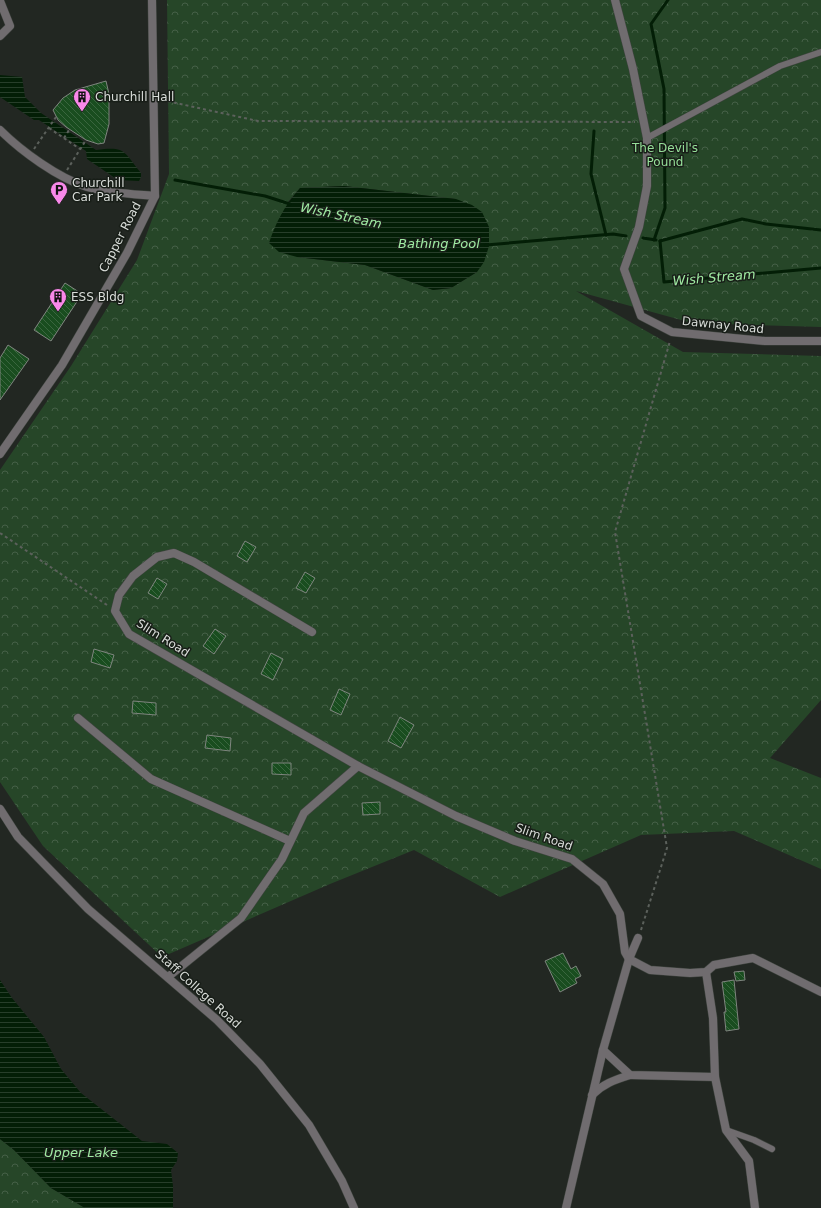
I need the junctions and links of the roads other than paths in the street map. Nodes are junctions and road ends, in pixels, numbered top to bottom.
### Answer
1 (152, 0) edge
2 (614, 0) edge
3 (0, 1) edge
4 (0, 36) edge
5 (821, 52) edge
6 (0, 130) edge
7 (647, 138) junction
8 (155, 196) junction
9 (821, 342) edge
10 (0, 454) edge
11 (312, 632) dead end
12 (78, 718) dead end
13 (358, 766) junction
14 (0, 809) edge
15 (290, 841) junction
16 (638, 938) road end
17 (629, 959) junction
18 (706, 972) junction
19 (168, 977) junction
20 (821, 992) edge
21 (603, 1050) junction
22 (630, 1075) junction
23 (715, 1077) junction
24 (591, 1096) junction
25 (726, 1130) junction
26 (772, 1149) dead end
27 (354, 1208) edge
28 (566, 1208) edge
29 (755, 1208) edge

1 - 8 street, Capper Road
2 - 7 street, Dawnay Road
3 - 4 street
5 - 7 lane
6 - 8 street
7 - 9 street, Dawnay Road
8 - 10 street, Capper Road
11 - 13 street, Slim Road
12 - 15 street
13 - 15 street
13 - 17 street, Slim Road
14 - 19 street, Staff College Road
15 - 19 street
16 - 17 street
17 - 18 street
17 - 21 street
18 - 20 street
18 - 23 street
19 - 27 street, Staff College Road
21 - 22 street
21 - 24 street
22 - 23 street
22 - 24 street
23 - 25 street
24 - 28 street
25 - 26 lane
25 - 29 street

